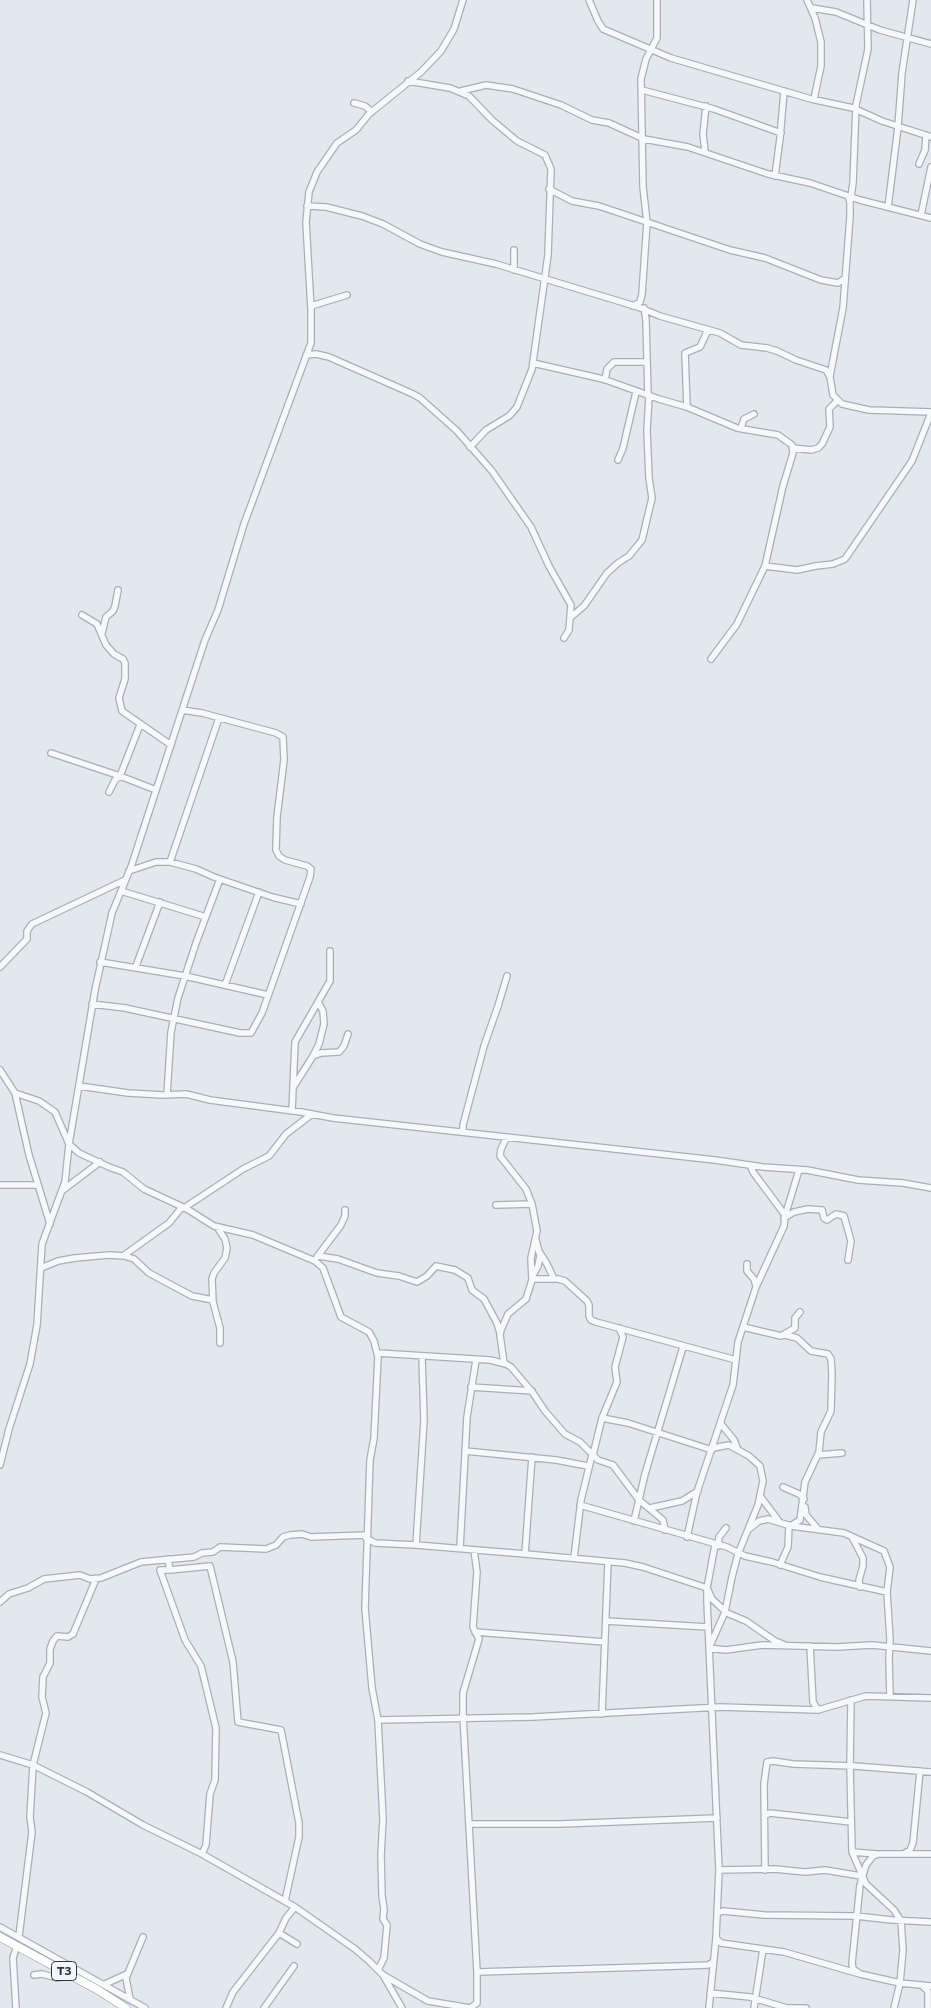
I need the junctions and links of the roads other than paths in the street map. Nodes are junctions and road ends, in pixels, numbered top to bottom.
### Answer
1 (462, 0) edge
2 (589, 0) edge
3 (657, 0) edge
4 (807, 0) edge
5 (868, 0) edge
6 (913, 0) edge
7 (812, 8) junction
8 (909, 23) junction
9 (868, 26) junction
10 (896, 34) junction
11 (907, 36) junction
12 (931, 44) edge
13 (651, 49) junction
14 (408, 81) junction
15 (642, 90) junction
16 (461, 91) junction
17 (784, 91) junction
18 (814, 100) junction
19 (354, 103) dead end
20 (706, 106) junction
21 (856, 110) junction
22 (372, 112) junction
23 (898, 127) junction
24 (780, 133) junction
25 (928, 136) edge
26 (644, 139) junction
27 (705, 152) junction
28 (919, 164) dead end
29 (931, 167) edge
30 (775, 176) junction
31 (549, 190) junction
32 (852, 197) junction
33 (307, 206) junction
34 (888, 207) junction
35 (921, 215) junction
36 (931, 218) edge
37 (647, 222) junction
38 (514, 250) dead end
39 (514, 270) junction
40 (544, 279) junction
41 (844, 279) junction
42 (348, 295) dead end
43 (641, 298) junction
44 (311, 306) junction
45 (633, 306) junction
46 (644, 310) junction
47 (708, 330) junction
48 (306, 355) junction
49 (647, 362) junction
50 (533, 363) junction
51 (830, 376) junction
52 (605, 380) junction
53 (636, 392) junction
54 (649, 396) junction
55 (837, 400) junction
56 (687, 407) junction
57 (931, 413) edge
58 (754, 414) dead end
59 (741, 428) junction
60 (470, 446) junction
61 (793, 448) junction
62 (618, 460) dead end
63 (765, 566) junction
64 (118, 590) dead end
65 (82, 615) dead end
66 (571, 616) junction
67 (102, 633) junction
68 (564, 638) dead end
69 (711, 659) dead end
70 (182, 710) junction
71 (219, 718) junction
72 (140, 724) junction
73 (171, 745) junction
74 (51, 753) dead end
75 (120, 776) junction
76 (156, 790) junction
77 (109, 792) dead end
78 (170, 862) junction
79 (129, 871) junction
80 (220, 879) junction
81 (125, 880) junction
82 (121, 891) junction
83 (259, 892) junction
84 (160, 902) junction
85 (301, 904) junction
86 (206, 917) junction
87 (330, 951) dead end
88 (100, 962) junction
89 (136, 966) junction
90 (0, 967) edge
91 (185, 976) junction
92 (507, 976) dead end
93 (225, 985) junction
94 (268, 995) junction
95 (318, 1002) junction
96 (92, 1004) junction
97 (174, 1018) junction
98 (348, 1034) dead end
99 (313, 1056) junction
100 (0, 1070) edge
101 (80, 1086) junction
102 (293, 1088) junction
103 (15, 1093) junction
104 (167, 1095) junction
105 (292, 1111) junction
106 (312, 1114) junction
107 (463, 1132) junction
108 (506, 1137) junction
109 (69, 1144) junction
110 (100, 1162) junction
111 (750, 1165) junction
112 (798, 1170) junction
113 (0, 1185) edge
114 (38, 1185) junction
115 (931, 1188) edge
116 (63, 1190) junction
117 (532, 1204) junction
118 (496, 1205) dead end
119 (183, 1207) junction
120 (345, 1210) dead end
121 (785, 1217) junction
122 (50, 1224) junction
123 (217, 1227) junction
124 (536, 1240) junction
125 (540, 1253) junction
126 (123, 1256) junction
127 (316, 1258) junction
128 (848, 1260) dead end
129 (747, 1264) dead end
130 (41, 1268) junction
131 (532, 1278) junction
132 (554, 1279) junction
133 (756, 1287) junction
134 (213, 1300) junction
135 (800, 1312) dead end
136 (743, 1327) junction
137 (619, 1328) junction
138 (500, 1335) junction
139 (785, 1335) junction
140 (220, 1343) dead end
141 (683, 1347) junction
142 (378, 1353) junction
143 (422, 1357) junction
144 (476, 1360) junction
145 (736, 1360) junction
146 (504, 1363) junction
147 (471, 1387) junction
148 (532, 1391) junction
149 (602, 1418) junction
150 (722, 1424) junction
151 (658, 1432) junction
152 (737, 1448) junction
153 (712, 1449) junction
154 (465, 1452) junction
155 (842, 1454) dead end
156 (592, 1455) junction
157 (818, 1455) junction
158 (532, 1457) junction
159 (0, 1465) edge
160 (588, 1466) junction
161 (783, 1487) dead end
162 (698, 1491) junction
163 (760, 1496) junction
164 (804, 1499) junction
165 (639, 1500) junction
166 (580, 1505) junction
167 (650, 1508) junction
168 (634, 1521) junction
169 (780, 1522) junction
170 (790, 1526) junction
171 (726, 1528) dead end
172 (818, 1529) junction
173 (665, 1530) junction
174 (747, 1530) junction
175 (367, 1537) junction
176 (687, 1537) junction
177 (852, 1537) junction
178 (416, 1544) junction
179 (716, 1546) junction
180 (460, 1548) junction
181 (474, 1550) junction
182 (524, 1554) junction
183 (738, 1554) junction
184 (574, 1558) junction
185 (168, 1559) junction
186 (154, 1560) junction
187 (608, 1562) junction
188 (780, 1565) junction
189 (160, 1570) junction
190 (170, 1570) junction
191 (96, 1579) junction
192 (860, 1587) junction
193 (707, 1588) junction
194 (887, 1592) junction
195 (0, 1602) edge
196 (725, 1612) junction
197 (606, 1621) junction
198 (708, 1628) junction
199 (475, 1632) junction
200 (606, 1642) junction
201 (790, 1646) junction
202 (810, 1646) junction
203 (890, 1647) junction
204 (709, 1648) junction
205 (931, 1651) edge
206 (890, 1696) junction
207 (931, 1698) edge
208 (851, 1700) junction
209 (712, 1709) junction
210 (818, 1710) junction
211 (602, 1714) junction
212 (464, 1719) junction
213 (378, 1720) junction
214 (0, 1755) edge
215 (33, 1765) junction
216 (850, 1766) junction
217 (920, 1771) junction
218 (931, 1771) edge
219 (766, 1815) junction
220 (716, 1818) junction
221 (851, 1822) junction
222 (469, 1824) junction
223 (913, 1843) junction
224 (852, 1852) junction
225 (202, 1854) junction
226 (878, 1854) junction
227 (905, 1854) junction
228 (922, 1854) junction
229 (931, 1854) edge
230 (719, 1870) junction
231 (765, 1870) junction
232 (861, 1876) junction
233 (285, 1902) junction
234 (295, 1907) junction
235 (717, 1913) junction
236 (856, 1916) junction
237 (901, 1921) junction
238 (931, 1922) edge
239 (0, 1927) edge
240 (279, 1933) junction
241 (19, 1936) junction
242 (0, 1937) edge
243 (143, 1937) dead end
244 (716, 1938) junction
245 (297, 1944) dead end
246 (17, 1945) junction
247 (763, 1949) junction
248 (713, 1962) junction
249 (294, 1966) dead end
250 (378, 1970) junction
251 (477, 1972) junction
252 (127, 1974) junction
253 (860, 1974) junction
254 (34, 1975) dead end
255 (70, 1975) junction
256 (383, 1975) junction
257 (900, 1983) junction
258 (105, 1984) junction
259 (921, 1985) junction
260 (931, 1986) edge
261 (710, 1993) junction
262 (755, 1998) junction
263 (130, 1999) junction
264 (439, 2006) edge
265 (16, 2008) edge
266 (126, 2008) edge
267 (145, 2008) edge
268 (226, 2008) edge
269 (264, 2008) edge
270 (402, 2008) edge
271 (470, 2008) edge
272 (709, 2008) edge
273 (754, 2008) edge
274 (788, 2008) edge
275 (806, 2008) edge
276 (894, 2008) edge
277 (928, 2008) edge

1 - 14 street
2 - 13 street
3 - 13 street
4 - 7 street
5 - 9 street
6 - 8 street
7 - 9 street
7 - 18 street
8 - 10 street
8 - 11 street
9 - 10 street
9 - 21 street
10 - 11 street
11 - 12 street
11 - 23 street
13 - 15 street
13 - 17 street
14 - 16 street
14 - 22 street
15 - 20 street
15 - 26 street
16 - 26 street
16 - 31 street
17 - 18 street
17 - 24 street
18 - 21 street
19 - 22 street
20 - 24 street
20 - 27 street
21 - 23 street
21 - 32 street
22 - 33 street
23 - 25 street
23 - 34 street
24 - 30 street
25 - 28 street
26 - 27 street
26 - 37 street
27 - 30 street
29 - 35 street
30 - 32 street
31 - 37 street
31 - 40 street
32 - 34 street
32 - 41 street
33 - 39 street
33 - 44 street
34 - 35 street
35 - 36 street
37 - 41 street
37 - 43 street
38 - 39 street
39 - 40 street
40 - 45 street
40 - 50 street
41 - 51 street
42 - 44 street
43 - 45 street
43 - 46 street
44 - 48 street
45 - 46 street
46 - 47 street
46 - 49 street
47 - 51 street
47 - 56 street
48 - 60 street
48 - 70 street
49 - 52 street
49 - 54 street
50 - 52 street
50 - 60 street
51 - 55 street
52 - 53 street
53 - 54 street
53 - 62 street
54 - 56 street
54 - 66 street
55 - 57 street
55 - 61 street
56 - 59 street
57 - 63 street
58 - 59 street
59 - 61 street
60 - 66 street
61 - 63 street
63 - 69 street
64 - 67 street
65 - 67 street
66 - 68 street
67 - 72 street
70 - 71 street
70 - 73 street
71 - 78 street
71 - 85 street
72 - 73 street
72 - 75 street
73 - 76 street
74 - 75 street
75 - 76 street
75 - 77 street
76 - 79 street
78 - 79 street
78 - 80 street
79 - 81 street
80 - 83 street
80 - 86 street
81 - 82 street
81 - 90 street
82 - 84 street
82 - 88 street
83 - 85 street
83 - 93 street
84 - 86 street
84 - 89 street
85 - 94 street
86 - 91 street
87 - 95 street
88 - 89 street
88 - 96 street
89 - 91 street
91 - 93 street
91 - 97 street
92 - 107 street
93 - 94 street
94 - 97 street
95 - 99 street
95 - 102 street
96 - 97 street
96 - 101 street
97 - 104 street
98 - 99 street
99 - 102 street
100 - 103 street
101 - 104 street
101 - 109 street
102 - 105 street
103 - 109 street
103 - 114 street
104 - 105 street
105 - 106 street
106 - 107 street
106 - 119 street
107 - 108 street
108 - 111 street
108 - 117 street
109 - 110 street
109 - 116 street
110 - 116 street
110 - 119 street
111 - 112 street
111 - 121 street
112 - 115 street
112 - 121 street
113 - 114 street
114 - 122 street
116 - 122 street
117 - 118 street
117 - 124 street
119 - 123 street
119 - 126 street
120 - 127 street
121 - 128 street
121 - 133 street
122 - 130 street
123 - 127 street
123 - 134 street
124 - 125 street
124 - 131 street
125 - 131 street
125 - 132 street
126 - 130 street
126 - 134 street
127 - 138 street
127 - 142 street
129 - 133 street
130 - 159 street
131 - 132 street
131 - 138 street
132 - 137 street
133 - 136 street
134 - 140 street
135 - 139 street
136 - 139 street
136 - 145 street
137 - 141 street
137 - 149 street
138 - 146 street
139 - 157 street
141 - 145 street
141 - 151 street
142 - 143 street
142 - 175 street
143 - 144 street
143 - 178 street
144 - 146 street
144 - 147 street
145 - 150 street
146 - 148 street
147 - 148 street
147 - 154 street
148 - 156 street
149 - 151 street
149 - 156 street
150 - 152 street
150 - 153 street
151 - 153 street
151 - 165 street
152 - 153 street
152 - 163 street
153 - 162 street
154 - 158 street
154 - 180 street
155 - 157 street
156 - 160 street
156 - 165 street
157 - 164 street
158 - 160 street
158 - 182 street
160 - 166 street
161 - 164 street
162 - 167 street
162 - 176 street
163 - 169 street
163 - 174 street
164 - 170 street
164 - 172 street
165 - 167 street
165 - 168 street
166 - 168 street
166 - 184 street
167 - 173 street
168 - 173 street
169 - 170 street
169 - 174 street
170 - 172 street
170 - 188 street
171 - 179 street
172 - 177 street
173 - 176 street
174 - 183 street
175 - 178 street
175 - 185 street
175 - 213 street
176 - 179 street
177 - 192 street
177 - 194 street
178 - 180 street
179 - 183 street
179 - 193 street
180 - 181 street
181 - 182 street
181 - 199 street
182 - 184 street
183 - 188 street
183 - 196 street
184 - 187 street
185 - 186 street
185 - 190 street
186 - 189 street
186 - 191 street
187 - 193 street
187 - 197 street
188 - 192 street
189 - 190 street
189 - 225 street
190 - 233 street
191 - 195 street
191 - 215 street
192 - 194 street
193 - 196 street
193 - 198 street
194 - 203 street
196 - 201 street
196 - 204 street
197 - 198 street
197 - 200 street
198 - 204 street
199 - 200 street
199 - 212 street
200 - 211 street
201 - 202 street
201 - 204 street
202 - 203 street
202 - 210 street
203 - 205 street
203 - 206 street
204 - 209 street
206 - 207 street
206 - 208 street
208 - 210 street
208 - 216 street
209 - 210 street
209 - 211 street
209 - 220 street
211 - 212 street
212 - 213 street
212 - 222 street
213 - 250 street
214 - 215 street
215 - 225 street
215 - 241 street
216 - 217 street
216 - 219 street
216 - 221 street
217 - 218 street
217 - 223 street
219 - 221 street
219 - 231 street
220 - 222 street
220 - 230 street
221 - 224 street
222 - 251 street
223 - 227 street
223 - 228 street
224 - 226 street
224 - 232 street
225 - 233 street
226 - 227 street
226 - 232 street
227 - 228 street
228 - 229 street
230 - 231 street
230 - 235 street
231 - 232 street
232 - 236 street
232 - 237 street
233 - 234 street
234 - 240 street
234 - 250 street
235 - 236 street
235 - 244 street
236 - 237 street
236 - 253 street
237 - 238 street
237 - 257 street
239 - 241 street
240 - 245 street
240 - 268 street
241 - 258 street
242 - 246 highway, T3
243 - 252 street
244 - 247 street
244 - 248 street
246 - 255 highway, T3
246 - 265 street
247 - 253 street
247 - 262 street
248 - 251 street
248 - 261 street
249 - 269 street
250 - 256 street
251 - 271 street
252 - 258 street
252 - 263 street
253 - 257 street
254 - 255 street
255 - 266 highway, T3
256 - 264 street
256 - 270 street
257 - 259 street
257 - 276 street
258 - 263 street
259 - 260 street
259 - 277 street
261 - 262 street
261 - 272 street
262 - 273 street
262 - 274 street
263 - 267 street
264 - 271 street
274 - 275 street

